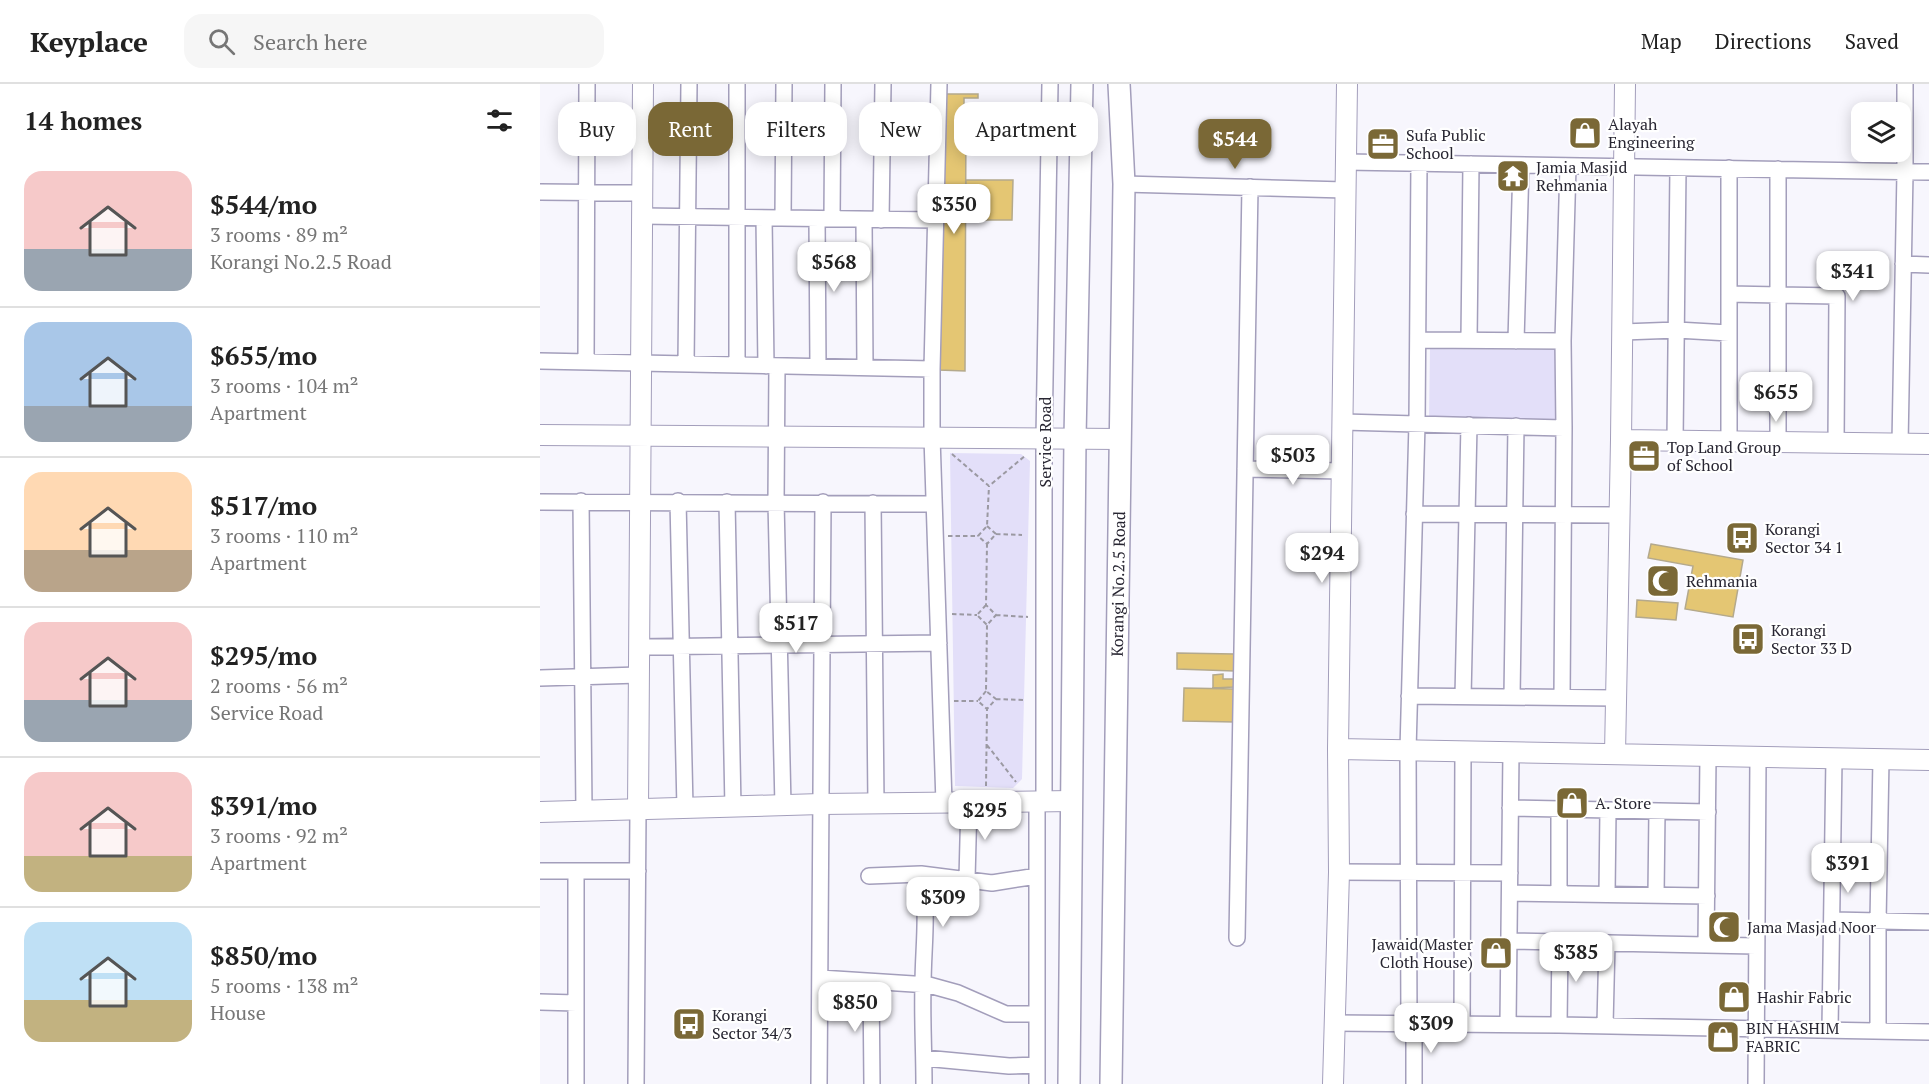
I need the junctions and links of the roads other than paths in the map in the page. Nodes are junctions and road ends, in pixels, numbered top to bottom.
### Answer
1 (587, 84) edge
2 (643, 84) edge
3 (689, 84) edge
4 (737, 84) edge
5 (784, 84) edge
6 (833, 84) edge
7 (883, 84) edge
8 (939, 84) edge
9 (1050, 84) edge
10 (1082, 84) edge
11 (1119, 84) edge
12 (1347, 84) edge
13 (1625, 84) edge
14 (1905, 84) edge
15 (1346, 162) junction
16 (1419, 163) junction
17 (1472, 164) junction
18 (1521, 165) junction
19 (1568, 166) junction
20 (1625, 167) junction
21 (1678, 168) junction
22 (1729, 168) junction
23 (1779, 169) junction
24 (1905, 171) junction
25 (1929, 172) edge
26 (1124, 184) junction
27 (1250, 187) junction
28 (1345, 190) junction
29 (540, 192) edge
30 (587, 192) junction
31 (642, 193) junction
32 (642, 216) junction
33 (687, 216) junction
34 (737, 218) junction
35 (764, 218) junction
36 (783, 218) junction
37 (824, 219) junction
38 (864, 220) junction
39 (880, 220) junction
40 (935, 220) junction
41 (1903, 264) junction
42 (1929, 265) edge
43 (1729, 294) junction
44 (1778, 294) junction
45 (1677, 330) junction
46 (1623, 332) junction
47 (1729, 333) junction
48 (1418, 339) junction
49 (1469, 340) junction
50 (1516, 341) junction
51 (1563, 341) junction
52 (540, 361) edge
53 (586, 362) junction
54 (641, 363) junction
55 (687, 364) junction
56 (737, 365) junction
57 (772, 366) junction
58 (818, 367) junction
59 (865, 368) junction
60 (932, 369) junction
61 (1343, 423) junction
62 (1417, 424) junction
63 (1468, 425) junction
64 (1516, 426) junction
65 (1564, 428) junction
66 (540, 435) edge
67 (641, 435) junction
68 (777, 436) junction
69 (932, 437) junction
70 (1044, 438) junction
71 (1075, 438) junction
72 (1120, 439) junction
73 (1622, 440) junction
74 (1675, 441) junction
75 (1729, 441) junction
76 (1778, 442) junction
77 (1836, 443) junction
78 (1900, 444) junction
79 (1929, 444) edge
80 (1245, 469) junction
81 (1342, 471) junction
82 (581, 501) junction
83 (640, 501) junction
84 (678, 501) junction
85 (540, 502) edge
86 (727, 502) junction
87 (776, 502) junction
88 (823, 502) junction
89 (873, 503) junction
90 (934, 504) junction
91 (1414, 514) junction
92 (1467, 514) junction
93 (1515, 514) junction
94 (1563, 514) junction
95 (1620, 515) junction
96 (939, 643) junction
97 (822, 644) junction
98 (874, 644) junction
99 (779, 645) junction
100 (681, 646) junction
101 (730, 646) junction
102 (639, 647) junction
103 (639, 675) junction
104 (583, 676) junction
105 (540, 678) edge
106 (1409, 696) junction
107 (1463, 697) junction
108 (1512, 697) junction
109 (1562, 697) junction
110 (1616, 698) junction
111 (1338, 749) junction
112 (1408, 750) junction
113 (1463, 751) junction
114 (1511, 752) junction
115 (1615, 754) junction
116 (1708, 756) junction
117 (1758, 757) junction
118 (1834, 758) junction
119 (1881, 759) junction
120 (1929, 760) edge
121 (1041, 801) junction
122 (1072, 801) junction
123 (969, 802) junction
124 (944, 803) junction
125 (821, 804) junction
126 (876, 804) junction
127 (783, 806) junction
128 (733, 807) junction
129 (686, 808) junction
130 (1510, 808) junction
131 (1559, 809) junction
132 (638, 810) junction
133 (1608, 810) junction
134 (584, 811) junction
135 (1657, 811) junction
136 (540, 812) edge
137 (1708, 812) junction
138 (576, 871) junction
139 (638, 871) junction
140 (540, 872) edge
141 (1339, 872) junction
142 (1408, 872) junction
143 (1463, 873) junction
144 (1510, 873) junction
145 (921, 874) junction
146 (869, 876) dead end
147 (1037, 876) junction
148 (967, 879) junction
149 (1509, 893) junction
150 (1559, 894) junction
151 (1607, 894) junction
152 (1656, 895) junction
153 (1707, 896) junction
154 (1832, 920) junction
155 (1878, 922) junction
156 (1929, 922) edge
157 (1238, 938) dead end
158 (1509, 941) junction
159 (1560, 942) junction
160 (1606, 943) junction
161 (1706, 945) junction
162 (1756, 946) junction
163 (820, 978) junction
164 (871, 982) junction
165 (923, 984) junction
166 (540, 1002) edge
167 (576, 1003) junction
168 (1037, 1014) junction
169 (1334, 1023) junction
170 (1412, 1024) junction
171 (1462, 1024) junction
172 (1508, 1024) junction
173 (1559, 1025) junction
174 (1605, 1025) junction
175 (1755, 1027) junction
176 (1830, 1029) junction
177 (1878, 1030) junction
178 (1929, 1032) edge
179 (924, 1058) junction
180 (1036, 1065) junction
181 (576, 1084) edge
182 (636, 1084) edge
183 (819, 1084) edge
184 (872, 1084) edge
185 (924, 1084) edge
186 (1036, 1084) edge
187 (1069, 1084) edge
188 (1111, 1084) edge
189 (1333, 1084) edge
190 (1414, 1084) edge
191 (1756, 1084) edge

1 - 30 street
2 - 31 street
3 - 33 street
4 - 34 street
5 - 36 street
6 - 37 street
7 - 39 street
8 - 40 street
9 - 70 street, Service Road
10 - 71 main road
11 - 26 main road, Korangi No.2.5 Road
12 - 15 street
13 - 20 street
14 - 24 street
15 - 16 street
15 - 28 street
16 - 17 street
16 - 48 street
17 - 18 street
17 - 49 street
18 - 19 street
18 - 50 street
19 - 20 street
19 - 51 street
20 - 21 street
20 - 46 street
21 - 22 street
21 - 45 street
22 - 23 street
22 - 43 street
23 - 24 street
23 - 44 street
24 - 25 street
24 - 41 street
26 - 27 street
26 - 72 main road, Korangi No.2.5 Road
27 - 28 street
27 - 80 street
28 - 61 street
29 - 30 street
30 - 31 street
30 - 53 street
31 - 32 street
32 - 33 street
32 - 54 street
33 - 34 street
33 - 55 street
34 - 35 street
34 - 56 street
35 - 36 street
35 - 57 street
36 - 37 street
37 - 38 street
37 - 58 street
38 - 39 street
38 - 59 street
39 - 40 street
40 - 60 street
41 - 42 street
41 - 78 street
43 - 44 street
43 - 47 street
44 - 76 street
44 - 77 street
45 - 46 street
45 - 47 street
45 - 74 street
46 - 73 street
47 - 75 street
48 - 49 street
48 - 62 street
49 - 50 street
50 - 51 street
51 - 65 street
52 - 53 street
53 - 54 street
54 - 55 street
54 - 67 street
55 - 56 street
56 - 57 street
57 - 58 street
57 - 68 street
58 - 59 street
59 - 60 street
60 - 69 street
61 - 62 street
61 - 81 street
62 - 63 street
62 - 91 street
63 - 64 street
63 - 92 street
64 - 65 street
64 - 93 street
65 - 94 street
66 - 67 street
67 - 68 street
67 - 83 street
68 - 69 street
68 - 87 street
69 - 70 street
69 - 90 street
70 - 71 street
70 - 121 street, Service Road
71 - 72 street
71 - 122 main road
72 - 188 main road, Korangi No.2.5 Road
73 - 74 street
73 - 95 street
74 - 75 street
75 - 76 street
76 - 77 street
77 - 78 street
78 - 79 street
80 - 81 street
80 - 157 street
81 - 111 street
82 - 83 street
82 - 85 street
82 - 104 street
83 - 84 street
83 - 102 street
84 - 86 street
84 - 100 street
86 - 87 street
86 - 101 street
87 - 88 street
87 - 99 street
88 - 89 street
88 - 97 street
89 - 90 street
89 - 98 street
90 - 96 street
91 - 92 street
91 - 106 street
92 - 93 street
92 - 107 street
93 - 94 street
93 - 108 street
94 - 95 street
94 - 109 street
95 - 110 street
96 - 98 street
96 - 124 street
97 - 98 street
97 - 99 street
97 - 125 street
98 - 126 street
99 - 101 street
99 - 127 street
100 - 101 street
100 - 102 street
100 - 129 street
101 - 128 street
102 - 103 street
103 - 104 street
103 - 132 street
104 - 105 street
104 - 134 street
106 - 107 street
106 - 112 street
107 - 108 street
108 - 109 street
109 - 110 street
110 - 115 street
111 - 112 street
111 - 141 street
112 - 113 street
112 - 142 street
113 - 114 street
113 - 143 street
114 - 115 street
114 - 130 street
115 - 116 street
116 - 117 street
116 - 137 street
117 - 118 street
117 - 162 street
118 - 119 street
118 - 154 street
119 - 120 street
119 - 155 street
121 - 122 street
121 - 123 street
121 - 147 street, Service Road
122 - 187 main road
123 - 124 street
123 - 148 street
124 - 126 street
125 - 126 street
125 - 127 street
125 - 163 street
127 - 128 street
128 - 129 street
129 - 132 street
130 - 131 street
130 - 144 street
131 - 133 street
131 - 150 street
132 - 134 street
132 - 139 street
133 - 135 street
133 - 151 street
134 - 136 street
135 - 137 street
135 - 152 street
137 - 153 street
138 - 139 street
138 - 140 street
138 - 167 street
139 - 182 street
141 - 142 street
141 - 169 street
142 - 143 street
142 - 170 street
143 - 144 street
143 - 171 street
144 - 149 street
145 - 146 street
145 - 148 street
145 - 165 street
147 - 148 street
147 - 168 street, Service Road
149 - 150 street
149 - 158 street
150 - 151 street
151 - 152 street
152 - 153 street
153 - 161 street
154 - 155 street
154 - 176 street
155 - 156 street
155 - 177 street
158 - 159 street
158 - 172 street
159 - 160 street
159 - 173 street
160 - 161 street
160 - 174 street
161 - 162 street
162 - 175 street
163 - 164 street
163 - 183 street
164 - 165 street
164 - 184 street
165 - 168 street
165 - 179 street
166 - 167 street
167 - 181 street
168 - 180 street, Service Road
169 - 170 street
169 - 189 street
170 - 171 street
170 - 190 street
171 - 172 street
172 - 173 street
173 - 174 street
174 - 175 street
175 - 176 street
175 - 191 street
176 - 177 street
177 - 178 street
179 - 180 street
179 - 185 street
180 - 186 street, Service Road

